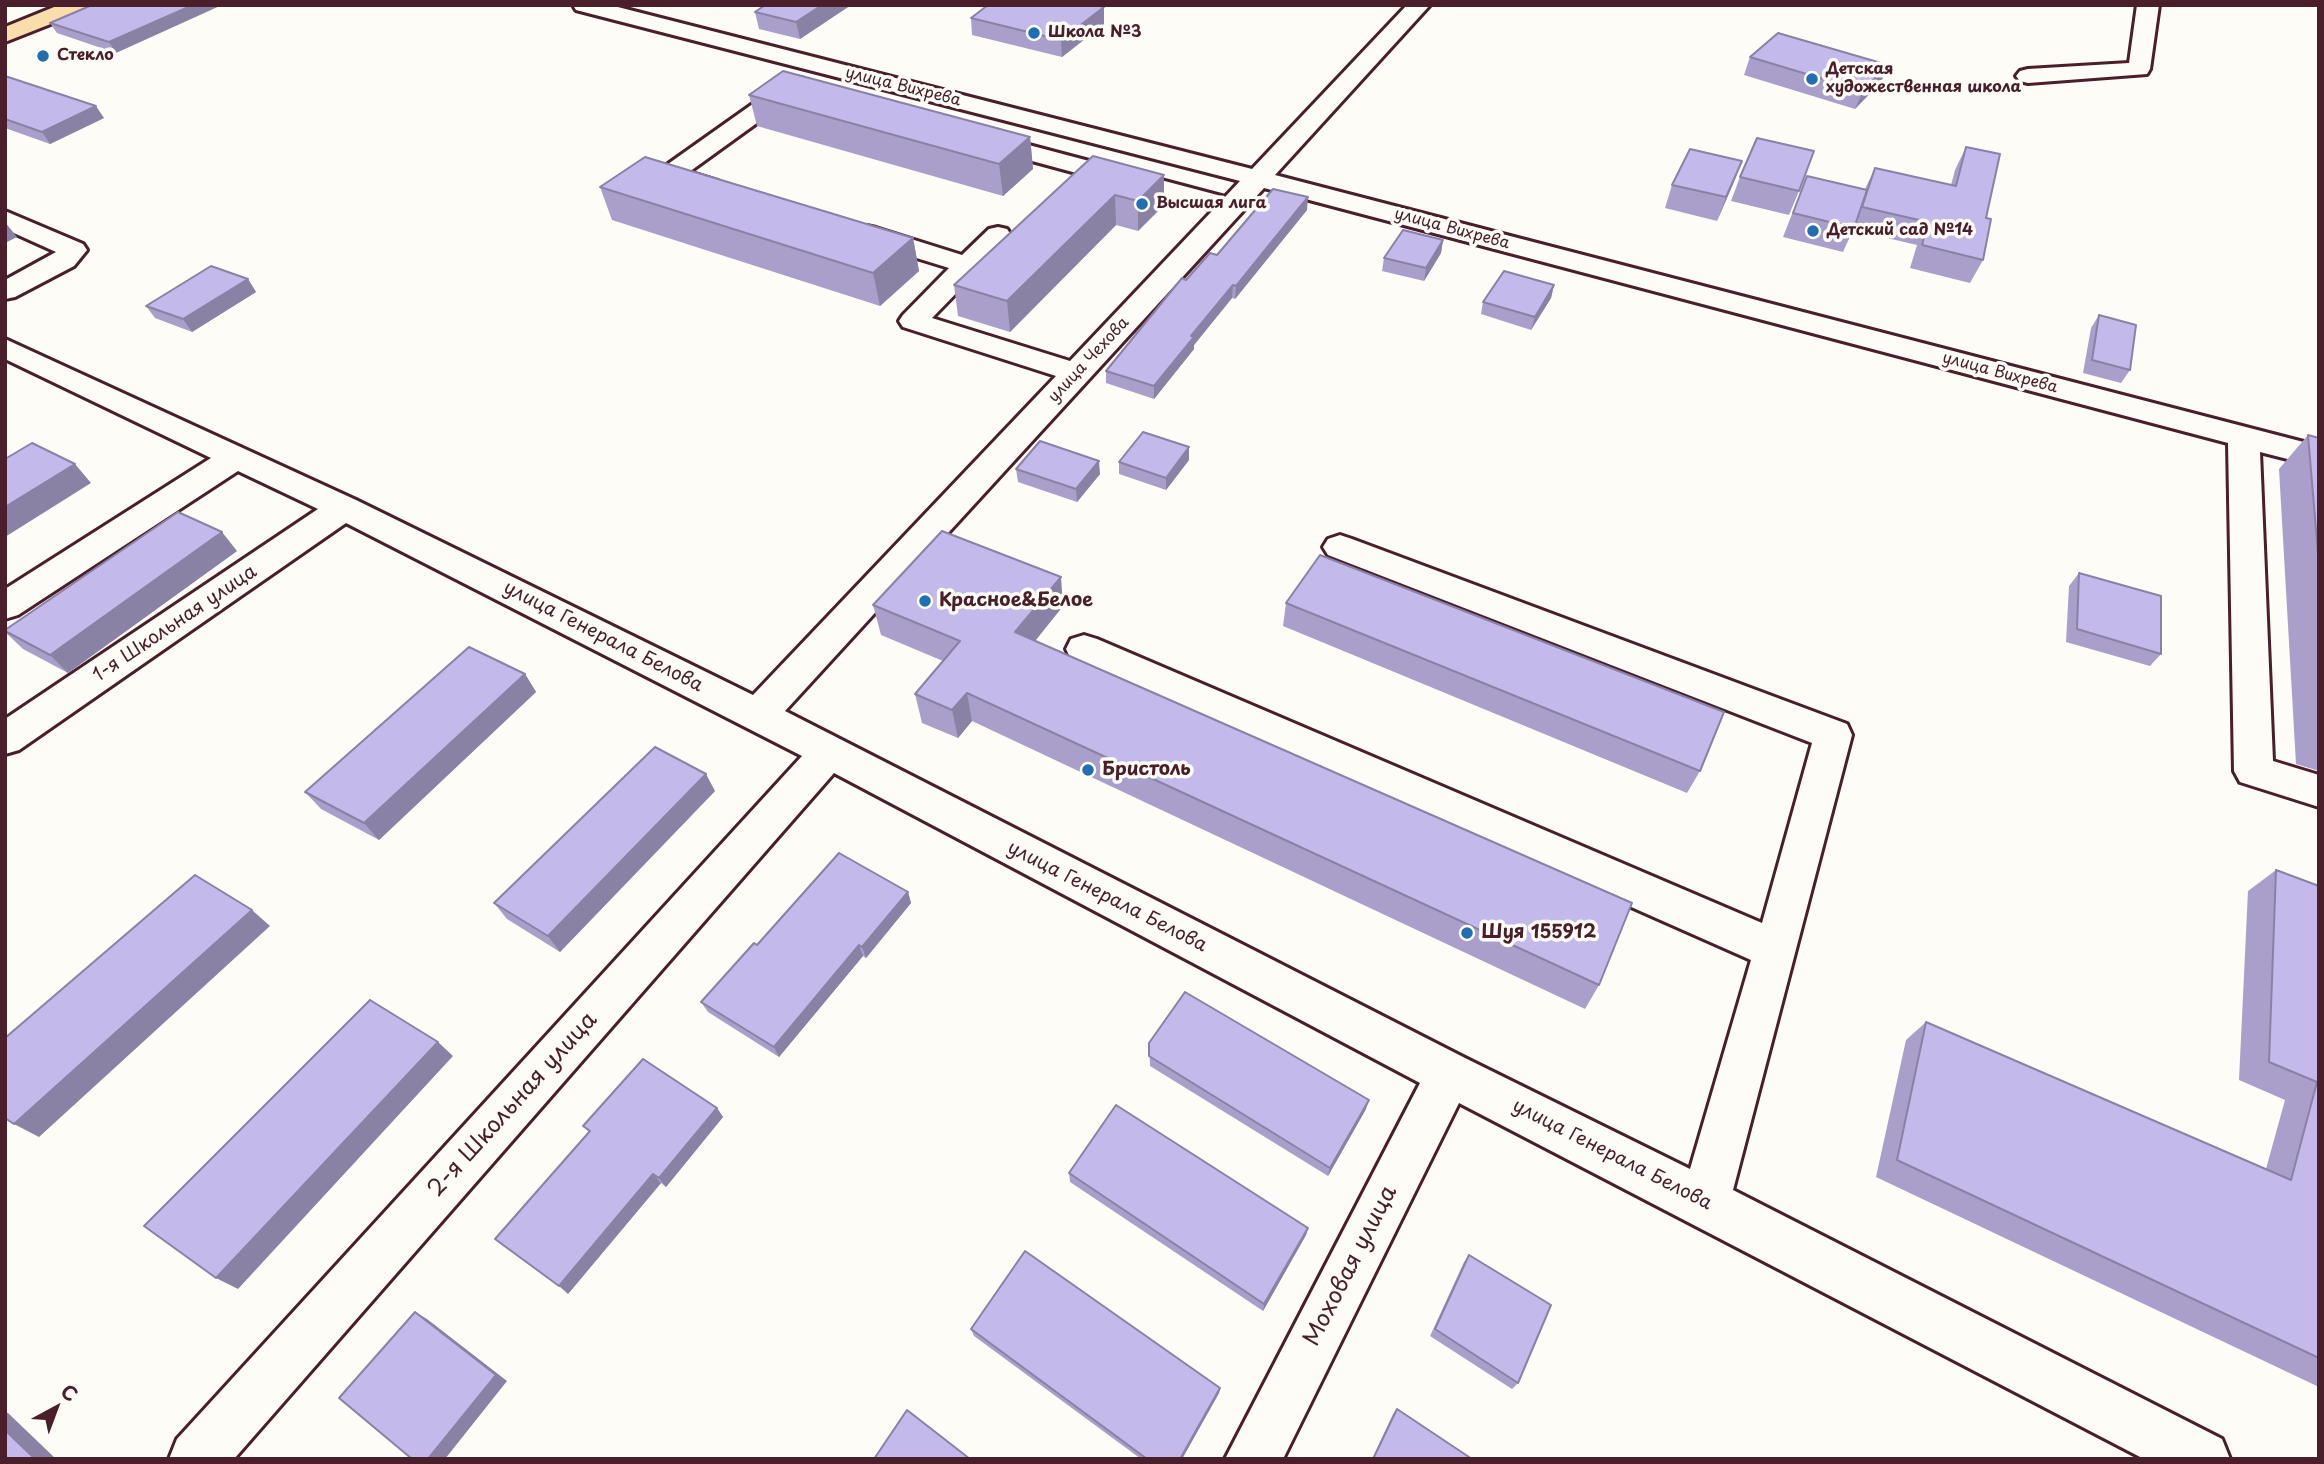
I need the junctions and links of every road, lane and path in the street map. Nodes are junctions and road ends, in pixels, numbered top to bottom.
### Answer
1 (78, 5) edge
2 (583, 5) edge
3 (1419, 5) edge
4 (2148, 5) edge
5 (5, 35) edge
6 (821, 66) junction
7 (2028, 76) dead end
8 (791, 88) junction
9 (817, 95) edge
10 (964, 135) edge
11 (1257, 178) junction
12 (735, 194) edge
13 (1231, 207) junction
14 (5, 219) edge
15 (838, 226) edge
16 (998, 234) dead end
17 (967, 265) junction
18 (5, 291) edge
19 (5, 348) edge
20 (1077, 373) junction
21 (2244, 437) junction
22 (236, 457) junction
23 (2319, 457) edge
24 (344, 508) junction
25 (1340, 547) dead end
26 (5, 606) edge
27 (1084, 649) dead end
28 (758, 715) junction
29 (5, 739) edge
30 (829, 752) junction
31 (2319, 791) edge
32 (1776, 950) junction
33 (1449, 1074) junction
34 (1706, 1202) junction
35 (197, 1459) edge
36 (1253, 1459) edge
37 (2202, 1459) edge

1 - 5 main road
2 - 6 street, улица Вихрева
3 - 11 street, улица Чехова
4 - 7 street
6 - 8 street
6 - 11 street, улица Вихрева
8 - 9 street
8 - 12 street
10 - 13 street
11 - 13 street, улица Чехова
11 - 21 street, улица Вихрева
13 - 20 street, улица Чехова
14 - 18 street
15 - 17 street
16 - 17 street
17 - 20 street
19 - 22 street, улица Генерала Белова
20 - 28 street, улица Чехова
21 - 23 street, улица Вихрева
21 - 31 street
22 - 24 street, улица Генерала Белова
22 - 26 street
24 - 28 street, улица Генерала Белова
24 - 29 street, 1-я Школьная улица
25 - 32 street
27 - 32 street
28 - 30 street, улица Генерала Белова
30 - 33 street, улица Генерала Белова
30 - 35 street, 2-я Школьная улица
32 - 34 street
33 - 34 street, улица Генерала Белова
33 - 36 street, Моховая улица
34 - 37 street, улица Генерала Белова

